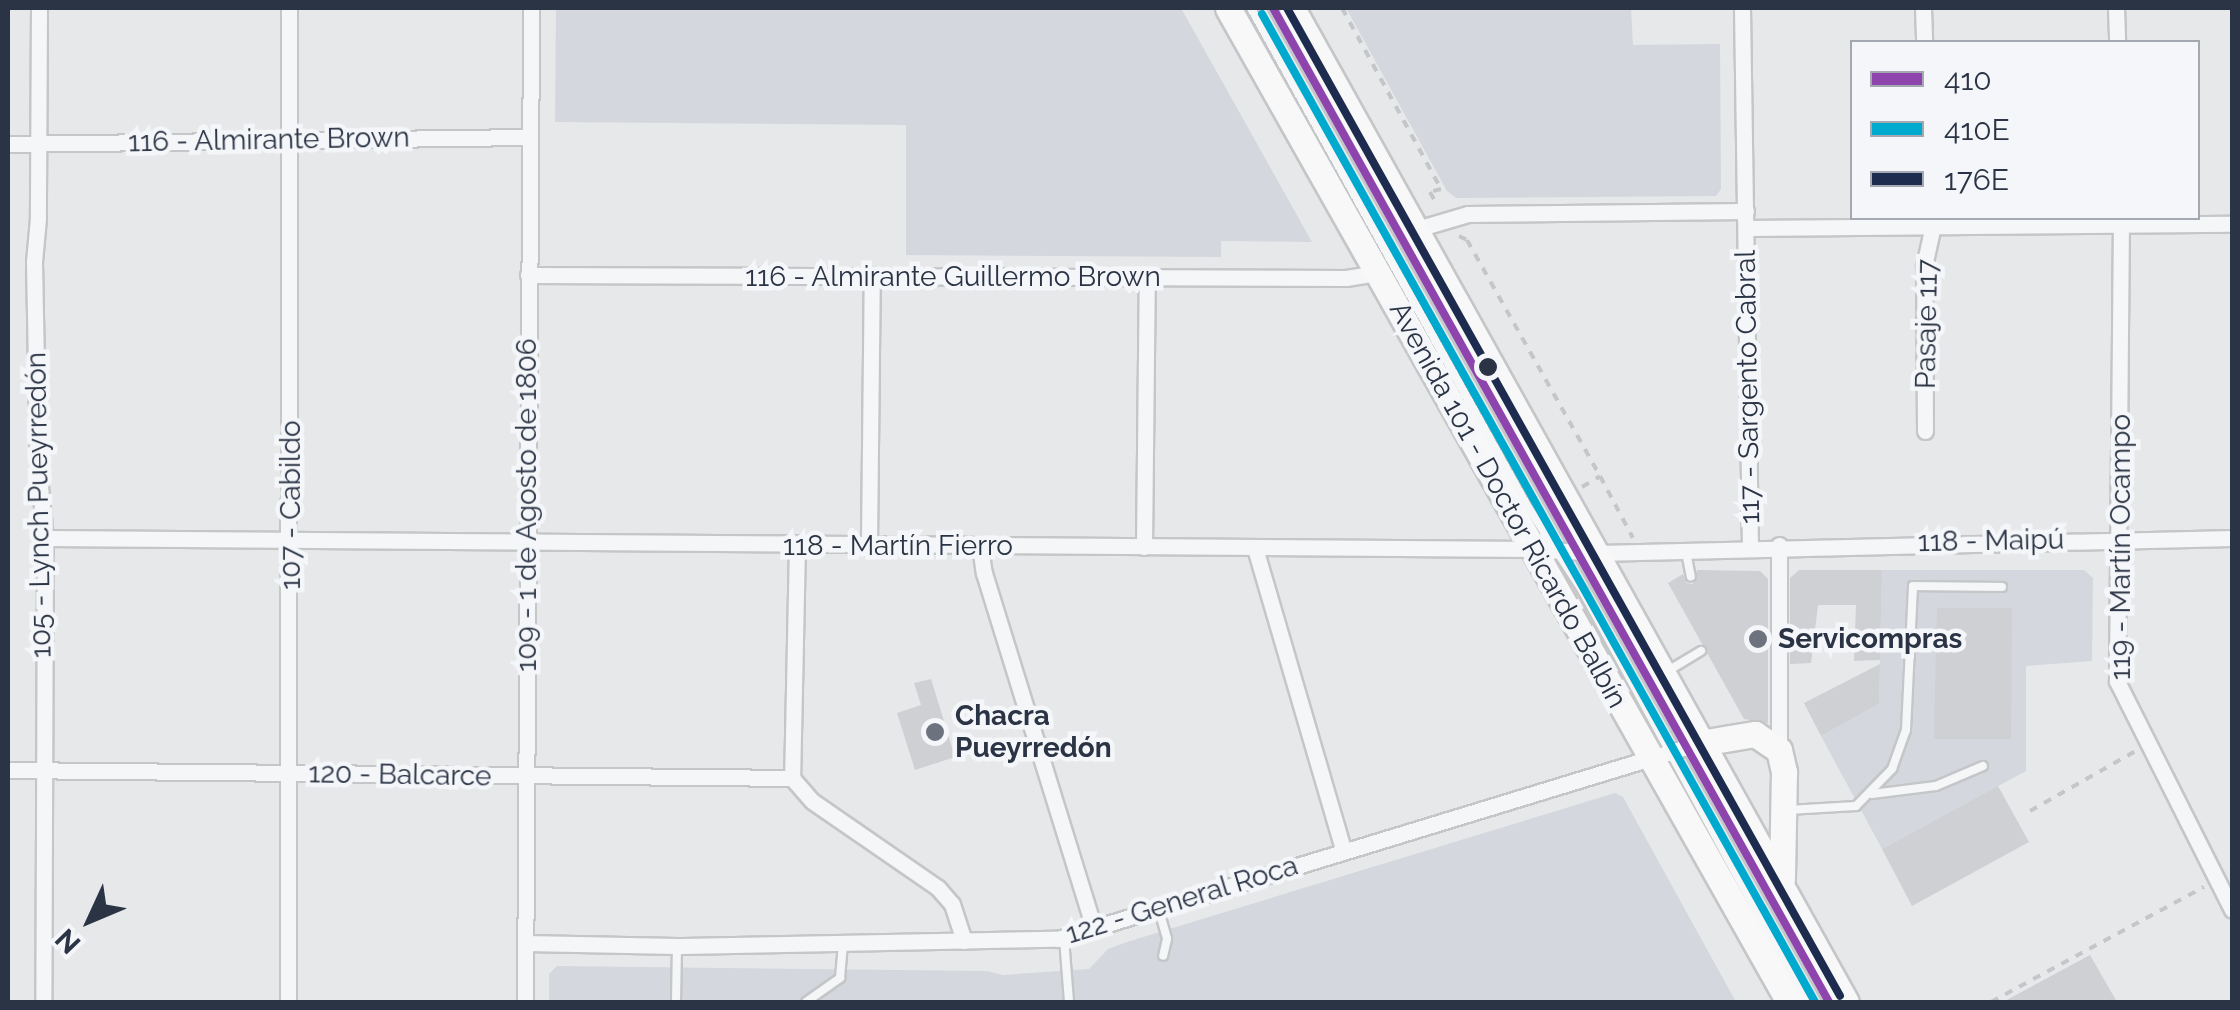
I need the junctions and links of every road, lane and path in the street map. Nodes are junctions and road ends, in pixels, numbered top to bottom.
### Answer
1 (40, 8) edge
2 (289, 8) edge
3 (531, 8) edge
4 (1228, 8) edge
5 (1252, 8) edge
6 (1273, 8) edge
7 (1292, 8) edge
8 (1342, 8) edge
9 (1742, 8) edge
10 (1923, 8) edge
11 (2116, 8) edge
12 (1924, 40) edge
13 (2117, 40) edge
14 (530, 136) junction
15 (291, 140) junction
16 (38, 143) junction
17 (8, 144) edge
18 (1746, 211) junction
19 (1445, 218) junction
20 (2121, 221) edge
21 (1934, 223) edge
22 (2232, 224) edge
23 (1417, 228) junction
24 (1746, 228) junction
25 (1377, 273) junction
26 (528, 275) junction
27 (872, 275) junction
28 (1148, 278) junction
29 (1926, 431) dead end
30 (1600, 476) dead end
31 (45, 538) junction
32 (292, 538) junction
33 (2119, 538) junction
34 (2232, 538) edge
35 (527, 542) junction
36 (869, 544) junction
37 (798, 545) junction
38 (1779, 545) junction
39 (980, 546) junction
40 (1750, 546) junction
41 (1144, 547) junction
42 (1255, 548) junction
43 (1685, 549) junction
44 (1545, 550) junction
45 (1588, 553) junction
46 (1690, 577) dead end
47 (2002, 588) dead end
48 (1701, 651) dead end
49 (1662, 674) junction
50 (2147, 744) junction
51 (1676, 750) junction
52 (1779, 750) junction
53 (1983, 766) dead end
54 (8, 770) edge
55 (42, 771) junction
56 (289, 773) junction
57 (526, 776) junction
58 (792, 778) junction
59 (1872, 794) junction
60 (1781, 810) junction
61 (2030, 812) dead end
62 (1344, 849) junction
63 (2217, 880) junction
64 (1783, 888) junction
65 (1158, 907) junction
66 (2232, 910) edge
67 (1094, 928) junction
68 (1064, 938) junction
69 (964, 941) junction
70 (526, 943) junction
71 (843, 943) junction
72 (676, 946) junction
73 (1162, 956) dead end
74 (43, 1002) edge
75 (288, 1002) edge
76 (526, 1002) edge
77 (676, 1002) edge
78 (806, 1002) edge
79 (1069, 1002) edge
80 (1789, 1002) edge
81 (1806, 1002) edge
82 (1829, 1002) edge
83 (1846, 1002) edge
84 (1991, 1002) edge

1 - 16 street, 105 - Lynch Pueyrredón
2 - 15 street, 107 - Cabildo
3 - 14 street, 109 - 1 de Agosto de 1806
4 - 25 main road, Avenida 101 - Doctor Ricardo Balbín
5 - 44 lane
6 - 45 lane
7 - 23 main road, Avenida 101 - Doctor Ricardo Balbín
8 - 19 path
9 - 18 street, 117 - Sargento Cabral
10 - 12 street
11 - 13 street
14 - 15 street, 116 - Almirante Brown
14 - 26 street, 109 - 1 de Agosto de 1806
15 - 16 street, 116 - Almirante Brown
15 - 32 street, 107 - Cabildo
16 - 17 street, 116 - Almirante Brown
16 - 31 street, 105 - Lynch Pueyrredón
18 - 19 street
18 - 24 street, 117 - Sargento Cabral
19 - 23 street
19 - 30 path
20 - 21 street
20 - 22 street
20 - 33 street, 119 - Martín Ocampo
21 - 24 street
21 - 29 street, Pasaje 117
23 - 45 main road, Avenida 101 - Doctor Ricardo Balbín
24 - 40 street, 117 - Sargento Cabral
25 - 28 street, 116 - Almirante Guillermo Brown
25 - 44 main road, Avenida 101 - Doctor Ricardo Balbín
26 - 27 street, 116 - Almirante Guillermo Brown
26 - 35 street, 109 - 1 de Agosto de 1806
27 - 28 street, 116 - Almirante Guillermo Brown
27 - 36 street
28 - 41 street
31 - 32 street, 118 - Martín Fierro
31 - 55 street, 105 - Lynch Pueyrredón
32 - 35 street, 118 - Martín Fierro
32 - 56 street, 107 - Cabildo
33 - 34 street, 118 - Maipú
33 - 38 street, 118 - Maipú
33 - 50 street, 119 - Martín Ocampo
35 - 37 street, 118 - Martín Fierro
35 - 57 street, 109 - 1 de Agosto de 1806
36 - 37 street, 118 - Martín Fierro
36 - 39 street, 118 - Martín Fierro
37 - 58 street
38 - 40 street, 118 - Maipú
38 - 52 street, 117 - Sargento Cabral
39 - 41 street, 118 - Martín Fierro
39 - 67 street
40 - 43 street, 118 - Martín Fierro
41 - 42 street, 118 - Martín Fierro
42 - 44 street, 118 - Martín Fierro
42 - 62 street
43 - 45 street, 118 - Martín Fierro
43 - 46 lane
44 - 45 street, 118 - Martín Fierro
44 - 51 main road, Avenida 101 - Doctor Ricardo Balbín
45 - 49 main road, Avenida 101 - Doctor Ricardo Balbín
45 - 51 lane
47 - 59 lane
48 - 49 lane
49 - 51 main road, Avenida 101 - Doctor Ricardo Balbín
50 - 61 path
50 - 63 street, 119 - Martín Ocampo
51 - 52 main road
51 - 62 street, 122 - General Roca
51 - 64 main road, Avenida 101 - Doctor Ricardo Balbín
51 - 80 main road, Avenida 101 - Doctor Ricardo Balbín
51 - 81 lane
51 - 82 lane
52 - 60 main road
53 - 59 lane
54 - 55 street, 120 - Balcarce
55 - 56 street, 120 - Balcarce
55 - 74 street, 105 - Lynch Pueyrredón
56 - 57 street, 120 - Balcarce
56 - 75 street, 107 - Cabildo
57 - 58 street, 120 - Balcarce
57 - 70 street, 109 - 1 de Agosto de 1806
58 - 69 street
59 - 60 lane
60 - 64 main road
62 - 65 street, 122 - General Roca
63 - 66 street, 119 - Martín Ocampo
63 - 84 path
64 - 83 main road, Avenida 101 - Doctor Ricardo Balbín
65 - 67 street, 122 - General Roca
65 - 73 lane
67 - 68 street, 122 - General Roca
68 - 69 street, 122 - General Roca
68 - 79 lane
69 - 71 street, 122 - General Roca
70 - 72 street, 122 - General Roca
70 - 76 street, 109 - 1 de Agosto de 1806
71 - 72 street, 122 - General Roca
71 - 78 lane
72 - 77 lane

